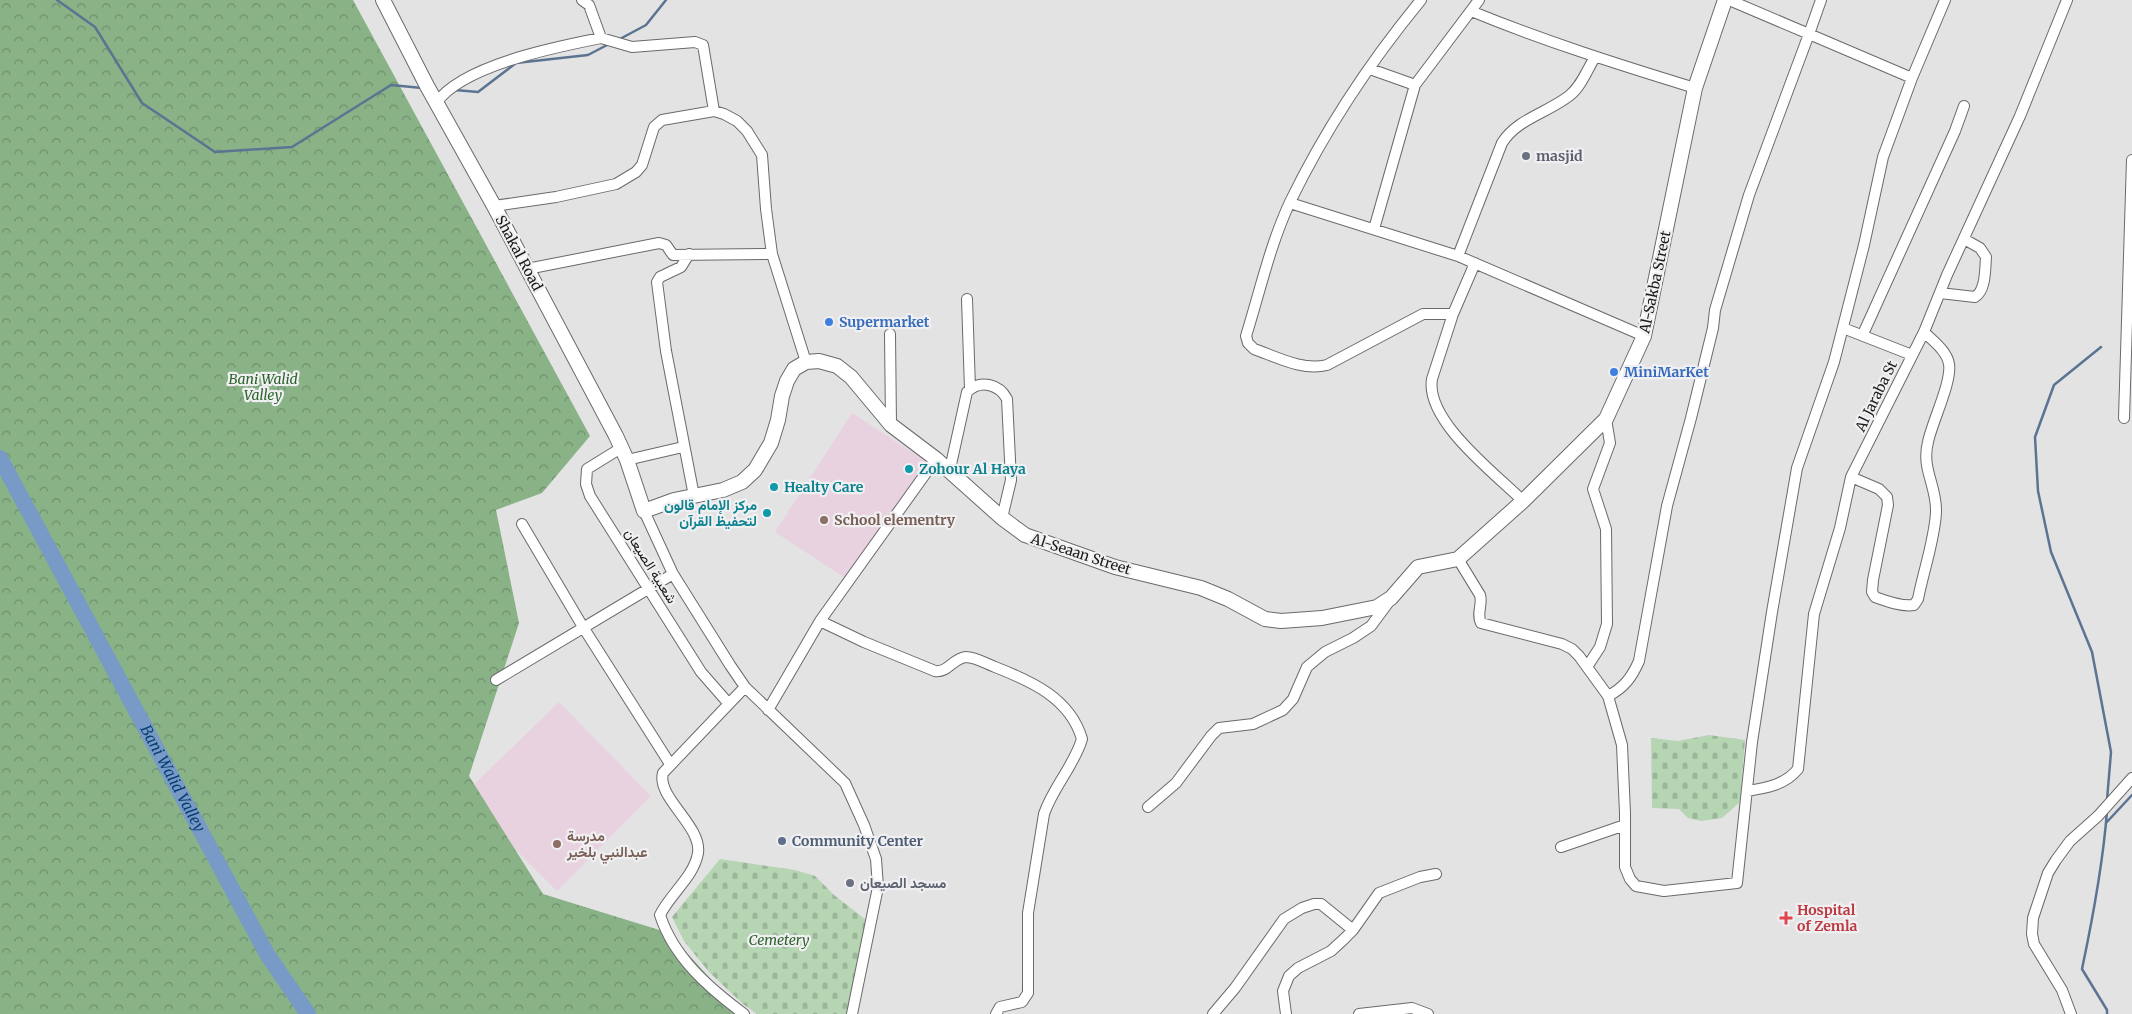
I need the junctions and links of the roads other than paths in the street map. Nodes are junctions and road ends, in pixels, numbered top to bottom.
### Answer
1 (383, 0) edge
2 (582, 0) edge
3 (1421, 0) edge
4 (1479, 0) edge
5 (1725, 0) edge
6 (1729, 0) edge
7 (1821, 0) edge
8 (1945, 0) edge
9 (2067, 0) edge
10 (1471, 10) junction
11 (1809, 34) junction
12 (601, 38) junction
13 (1595, 57) junction
14 (1370, 69) junction
15 (1912, 78) junction
16 (1415, 85) junction
17 (1695, 88) junction
18 (436, 103) junction
19 (1964, 106) dead end
20 (714, 111) junction
21 (2132, 160) edge
22 (1290, 203) junction
23 (2131, 205) edge
24 (494, 206) junction
25 (1374, 228) junction
26 (1964, 239) junction
27 (689, 254) junction
28 (772, 254) junction
29 (1458, 256) junction
30 (1476, 263) junction
31 (527, 269) junction
32 (1940, 294) junction
33 (967, 299) dead end
34 (1453, 314) junction
35 (1843, 328) junction
36 (1924, 332) junction
37 (890, 334) dead end
38 (1862, 334) junction
39 (1644, 336) junction
40 (1912, 355) junction
41 (806, 362) junction
42 (970, 389) junction
43 (2124, 418) dead end
44 (1606, 419) junction
45 (890, 425) junction
46 (683, 447) junction
47 (624, 454) junction
48 (936, 458) junction
49 (950, 470) junction
50 (1851, 477) junction
51 (694, 496) junction
52 (1523, 501) junction
53 (644, 511) junction
54 (1002, 518) junction
55 (522, 524) dead end
56 (1458, 559) junction
57 (673, 574) junction
58 (649, 588) junction
59 (1391, 598) junction
60 (820, 621) junction
61 (583, 627) junction
62 (1587, 667) junction
63 (496, 680) dead end
64 (745, 687) junction
65 (1608, 696) junction
66 (729, 704) junction
67 (768, 710) junction
68 (670, 764) junction
69 (2132, 778) edge
70 (1747, 791) junction
71 (1148, 807) dead end
72 (1626, 825) junction
73 (1561, 847) dead end
74 (1436, 874) dead end
75 (1353, 930) junction
76 (744, 1014) edge
77 (852, 1014) edge
78 (996, 1014) edge
79 (1213, 1014) edge
80 (1286, 1014) edge
81 (1359, 1014) edge
82 (1428, 1014) edge
83 (2071, 1014) edge

1 - 18 main road, Shakal Road
2 - 12 street
3 - 14 street
4 - 10 street
5 - 17 main road, Al-Sakba Street
6 - 11 street
7 - 11 street
8 - 15 street
9 - 26 street, Al Jaraba St
10 - 13 street
10 - 16 street
11 - 15 street
11 - 65 street
12 - 18 street
12 - 20 street
13 - 17 street
13 - 29 street
14 - 16 street
14 - 22 street
15 - 35 street
16 - 25 street
17 - 39 main road, Al-Sakba Street
18 - 24 main road, Shakal Road
19 - 38 street
20 - 24 street
20 - 28 street
21 - 23 street
22 - 25 street
22 - 34 street
23 - 43 street
24 - 31 main road, Shakal Road
25 - 29 street
26 - 32 street, Al Jaraba St
26 - 32 street
27 - 28 street
27 - 31 street
27 - 46 street
28 - 41 street
29 - 30 street
30 - 34 street
30 - 39 street
31 - 47 main road, Shakal Road
32 - 36 street, Al Jaraba St
33 - 42 street
34 - 52 street
35 - 38 street
35 - 70 street
36 - 40 street, Al Jaraba St
36 - 50 street
37 - 45 street
38 - 40 street
39 - 44 main road, Al-Sakba Street
40 - 50 street, Al Jaraba St
41 - 45 main road, Al-Seaan Street
41 - 51 main road
42 - 49 street
42 - 54 street
44 - 52 main road, Al-Sakba Street
44 - 62 street
45 - 48 main road, Al-Seaan Street
46 - 47 street
46 - 51 street
47 - 53 main road, Shakal Road
47 - 58 street, شعبية الصيعان
48 - 49 main road, Al-Seaan Street
48 - 60 street
49 - 54 main road, Al-Seaan Street
50 - 70 street, Al Jaraba St
51 - 53 main road
52 - 56 main road, Al-Sakba Street
53 - 57 street
54 - 59 main road, Al-Seaan Street
55 - 61 street
56 - 59 main road, Al-Seaan Street
56 - 62 street
57 - 58 street
57 - 64 street
58 - 61 street
58 - 66 street, شعبية الصيعان
59 - 71 street
60 - 67 street
60 - 78 street
61 - 63 street
61 - 68 street
62 - 65 street
64 - 66 street
64 - 67 street
65 - 72 street
66 - 68 street
67 - 77 street
68 - 76 street
69 - 83 street
70 - 72 street
72 - 73 street
74 - 75 street
75 - 79 street
75 - 80 street
81 - 82 street

